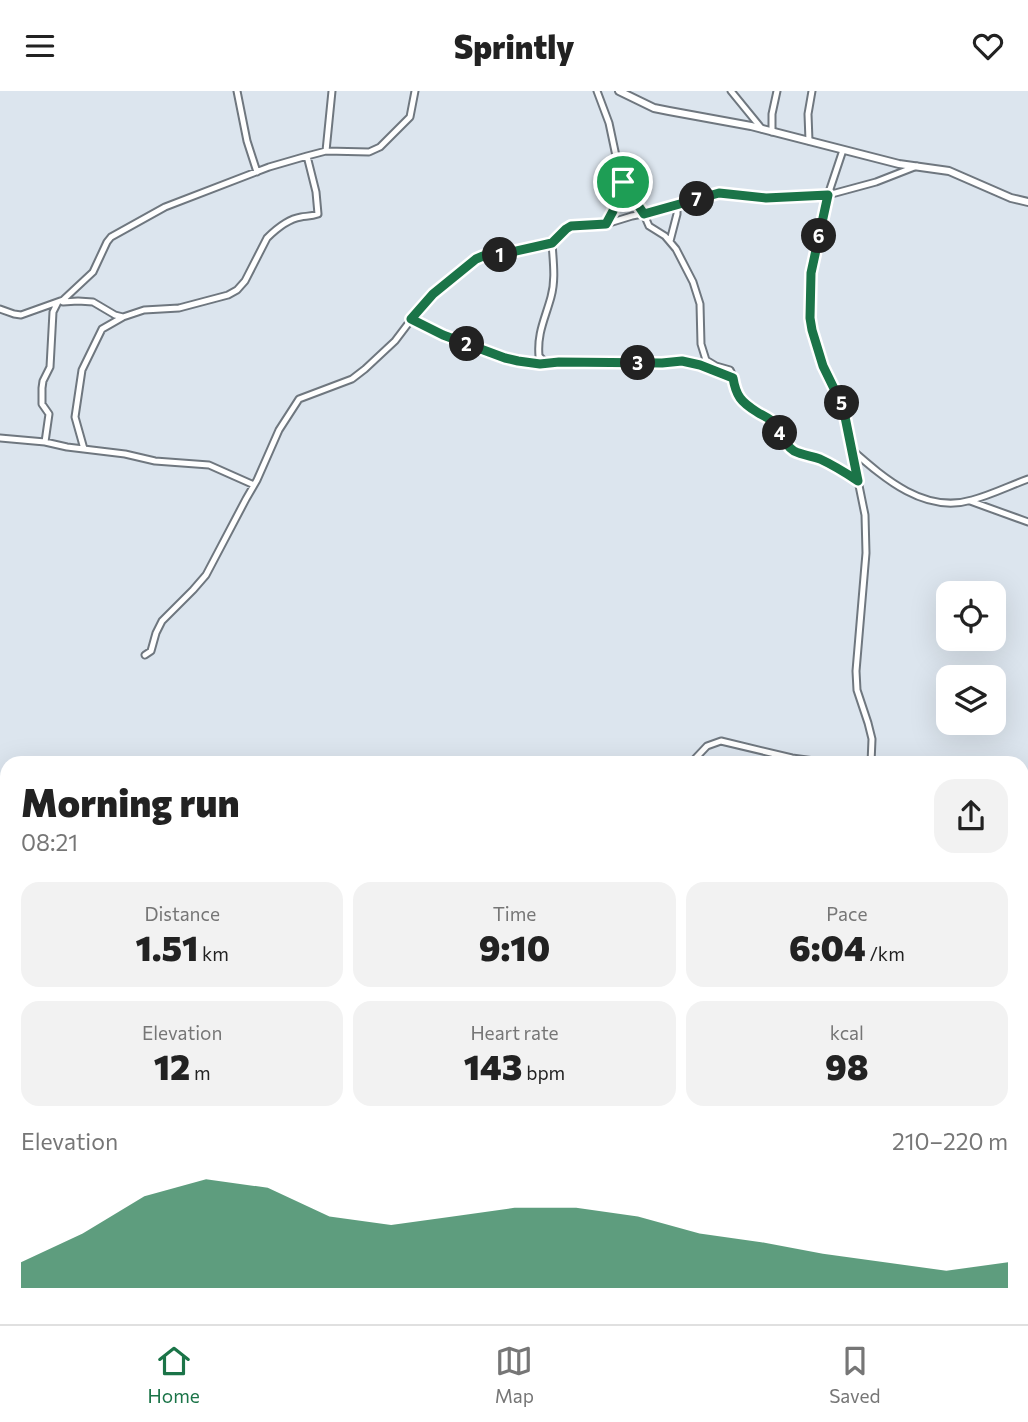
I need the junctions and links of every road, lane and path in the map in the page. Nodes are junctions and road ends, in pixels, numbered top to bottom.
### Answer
1 (237, 91) edge
2 (331, 91) edge
3 (415, 91) edge
4 (597, 91) edge
5 (622, 91) edge
6 (731, 91) edge
7 (776, 91) edge
8 (812, 91) edge
9 (762, 129) junction
10 (772, 132) junction
11 (809, 141) junction
12 (843, 150) junction
13 (326, 151) junction
14 (307, 156) junction
15 (916, 166) junction
16 (257, 172) junction
17 (620, 175) junction
18 (828, 195) junction
19 (1028, 202) edge
20 (677, 206) junction
21 (644, 214) junction
22 (606, 224) junction
23 (670, 241) junction
24 (552, 243) junction
25 (59, 302) junction
26 (0, 309) edge
27 (123, 317) junction
28 (411, 319) junction
29 (547, 363) junction
30 (733, 378) junction
31 (0, 438) edge
32 (45, 442) junction
33 (84, 449) junction
34 (852, 450) junction
35 (1028, 478) edge
36 (858, 481) junction
37 (254, 485) junction
38 (970, 501) junction
39 (1028, 522) edge
40 (145, 655) dead end
41 (698, 756) edge
42 (784, 756) edge
43 (871, 756) edge

1 - 16 street
2 - 13 street
3 - 13 street
4 - 17 street
5 - 9 street
6 - 9 street
7 - 10 street
8 - 11 street
9 - 10 street
10 - 11 street
11 - 12 street
12 - 15 street
12 - 18 street
13 - 14 street
14 - 16 street
14 - 27 street
15 - 18 street
15 - 19 street
16 - 25 street
17 - 21 street
17 - 22 street
18 - 20 street
18 - 34 street
20 - 21 street
20 - 23 street
21 - 22 street
21 - 23 street
22 - 24 street
23 - 30 street
24 - 28 street
24 - 29 street
25 - 26 street
25 - 27 street
25 - 32 street
27 - 33 street
28 - 29 street
28 - 37 street
29 - 30 street
30 - 36 street
31 - 32 street
32 - 33 street
33 - 37 street
34 - 36 street
34 - 38 street
35 - 38 street
36 - 43 street
37 - 40 street
38 - 39 street
41 - 42 street

